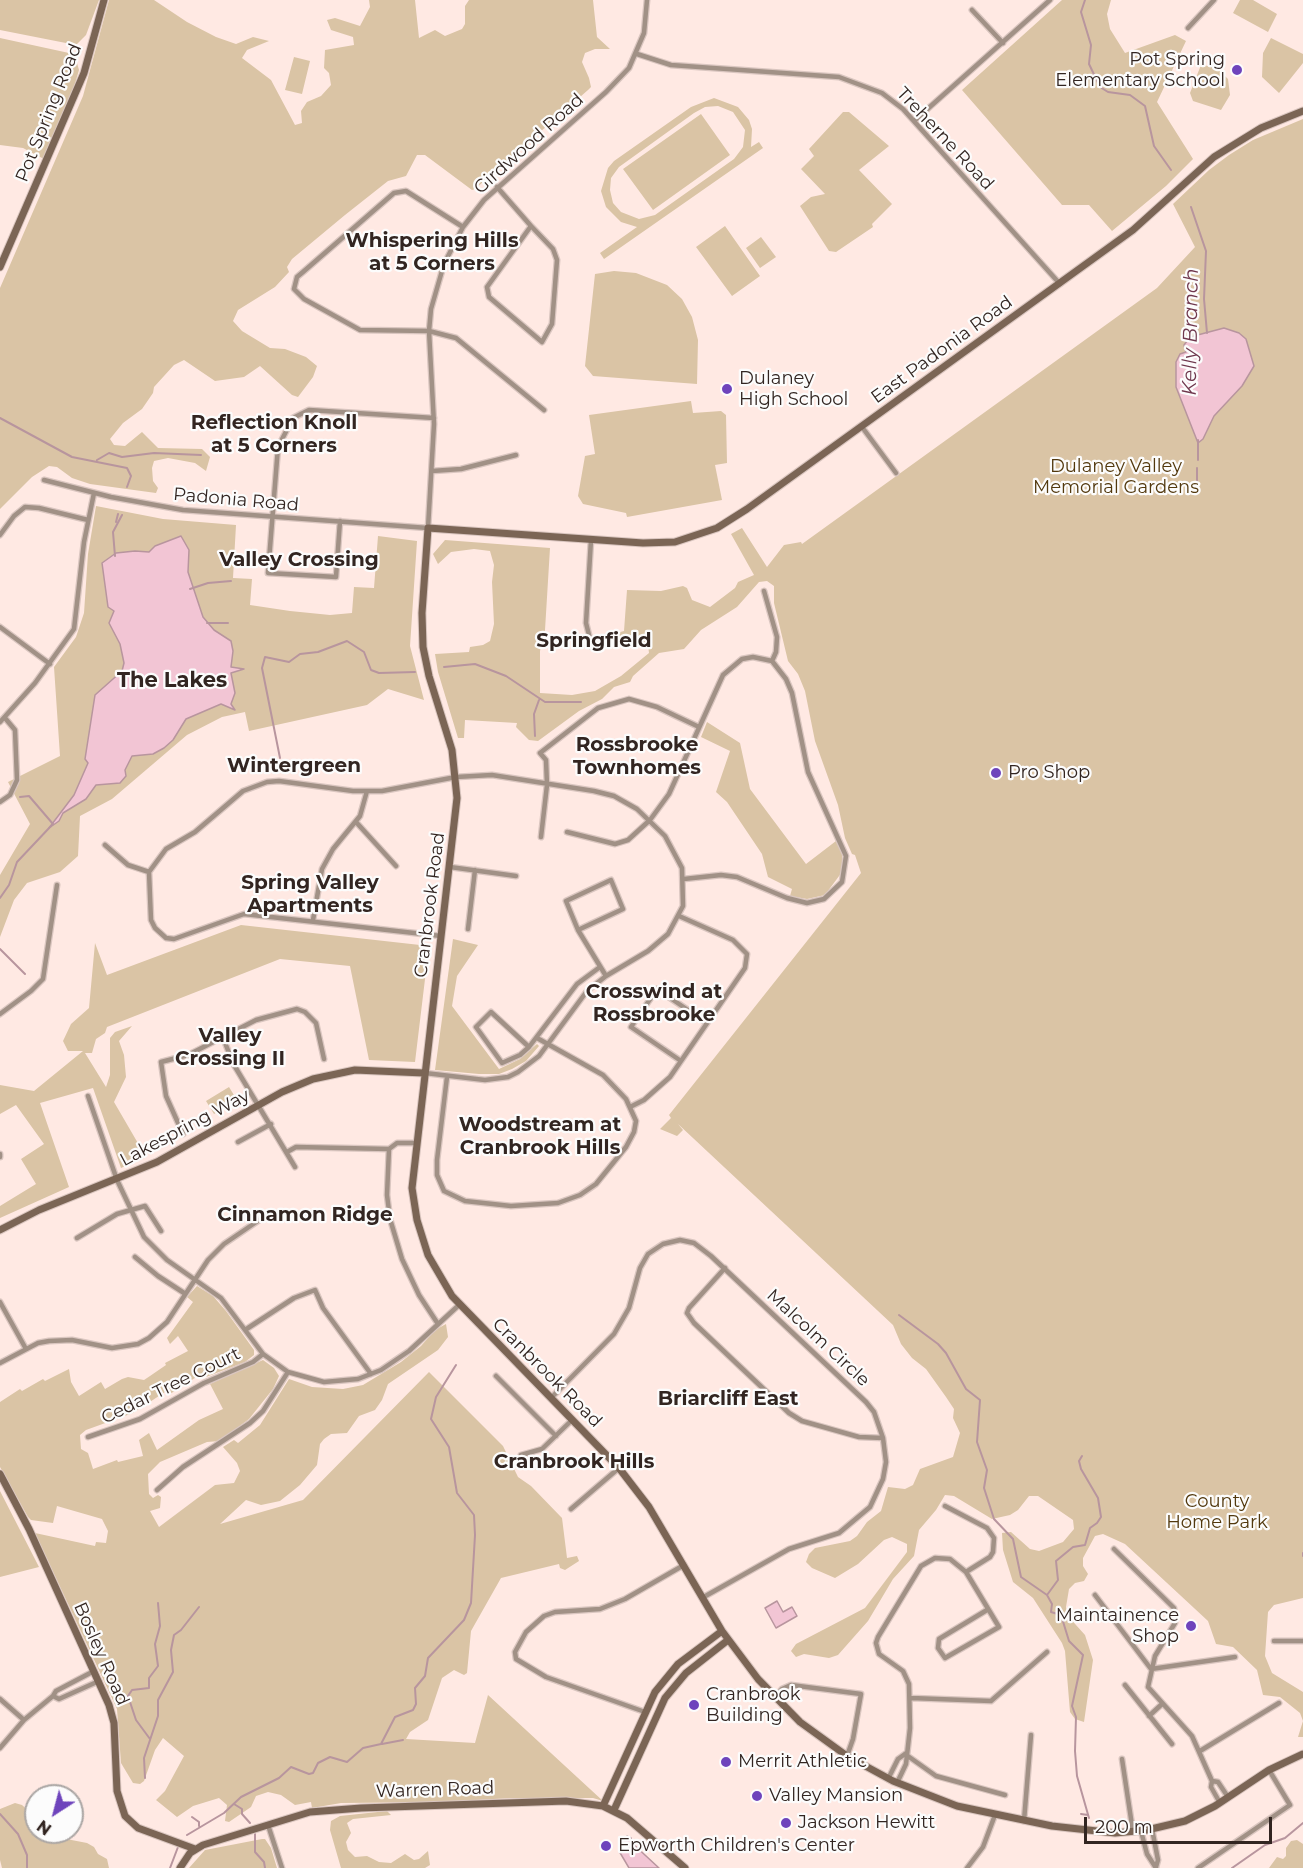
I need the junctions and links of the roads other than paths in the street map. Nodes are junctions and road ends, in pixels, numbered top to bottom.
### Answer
1 (104, 0) edge
2 (647, 0) edge
3 (1050, 0) edge
4 (1214, 0) edge
5 (972, 10) dead end
6 (1188, 28) dead end
7 (1003, 43) junction
8 (637, 54) junction
9 (1303, 111) edge
10 (914, 121) junction
11 (497, 187) junction
12 (531, 226) junction
13 (463, 227) junction
14 (0, 267) edge
15 (1060, 284) junction
16 (429, 331) junction
17 (544, 410) dead end
18 (434, 418) junction
19 (862, 427) junction
20 (516, 455) dead end
21 (432, 471) junction
22 (896, 473) dead end
23 (44, 480) dead end
24 (94, 493) junction
25 (272, 517) junction
26 (88, 520) junction
27 (340, 521) junction
28 (428, 528) junction
29 (0, 535) edge
30 (591, 540) junction
31 (764, 591) dead end
32 (0, 627) edge
33 (592, 647) dead end
34 (772, 661) junction
35 (50, 664) junction
36 (5, 718) junction
37 (0, 722) edge
38 (699, 727) junction
39 (456, 777) junction
40 (547, 784) junction
41 (367, 791) junction
42 (0, 802) edge
43 (650, 820) junction
44 (356, 822) junction
45 (567, 832) dead end
46 (541, 837) dead end
47 (105, 845) dead end
48 (396, 866) dead end
49 (450, 867) junction
50 (475, 870) junction
51 (149, 872) junction
52 (516, 876) dead end
53 (684, 879) junction
54 (57, 885) dead end
55 (680, 916) junction
56 (314, 920) junction
57 (468, 929) dead end
58 (578, 930) junction
59 (441, 936) junction
60 (600, 967) junction
61 (606, 976) junction
62 (0, 1014) edge
63 (707, 1023) junction
64 (223, 1038) junction
65 (537, 1038) junction
66 (547, 1045) junction
67 (529, 1047) junction
68 (324, 1059) dead end
69 (681, 1061) junction
70 (424, 1073) junction
71 (447, 1077) junction
72 (87, 1096) dead end
73 (260, 1105) junction
74 (630, 1107) junction
75 (271, 1124) junction
76 (183, 1134) dead end
77 (238, 1142) dead end
78 (416, 1143) junction
79 (389, 1149) junction
80 (287, 1152) junction
81 (296, 1167) dead end
82 (117, 1180) junction
83 (129, 1210) junction
84 (265, 1216) dead end
85 (0, 1230) edge
86 (161, 1231) dead end
87 (77, 1238) dead end
88 (135, 1257) dead end
89 (724, 1268) junction
90 (194, 1278) junction
91 (184, 1293) junction
92 (0, 1302) edge
93 (459, 1305) junction
94 (438, 1324) junction
95 (245, 1330) junction
96 (26, 1349) junction
97 (263, 1354) junction
98 (0, 1363) edge
99 (288, 1372) junction
100 (371, 1374) junction
101 (496, 1376) dead end
102 (551, 1398) junction
103 (572, 1420) junction
104 (556, 1436) junction
105 (88, 1437) dead end
106 (883, 1438) junction
107 (521, 1455) dead end
108 (619, 1468) junction
109 (0, 1474) edge
110 (157, 1490) dead end
111 (945, 1506) dead end
112 (571, 1509) dead end
113 (1114, 1549) dead end
114 (684, 1565) junction
115 (966, 1572) junction
116 (1095, 1595) dead end
117 (702, 1598) junction
118 (987, 1610) junction
119 (722, 1631) junction
120 (728, 1640) junction
121 (1275, 1641) dead end
122 (1303, 1641) edge
123 (1047, 1652) dead end
124 (1235, 1657) dead end
125 (1151, 1669) junction
126 (94, 1671) junction
127 (99, 1681) junction
128 (1125, 1685) dead end
129 (53, 1696) junction
130 (775, 1698) junction
131 (911, 1698) junction
132 (0, 1699) edge
133 (1279, 1703) dead end
134 (1162, 1704) junction
135 (645, 1712) junction
136 (1149, 1716) junction
137 (24, 1720) junction
138 (1031, 1735) dead end
139 (1172, 1744) dead end
140 (0, 1748) edge
141 (1200, 1751) junction
142 (905, 1754) junction
143 (1303, 1754) edge
144 (847, 1756) junction
145 (1122, 1760) dead end
146 (1269, 1770) junction
147 (888, 1779) junction
148 (1212, 1781) junction
149 (897, 1783) junction
150 (1005, 1795) dead end
151 (1228, 1798) junction
152 (1220, 1803) junction
153 (603, 1806) junction
154 (614, 1810) junction
155 (995, 1815) junction
156 (1024, 1821) junction
157 (267, 1823) junction
158 (1152, 1830) junction
159 (1137, 1832) junction
160 (195, 1849) junction
161 (180, 1868) edge
162 (282, 1868) edge
163 (685, 1868) edge
164 (967, 1868) edge
165 (1156, 1868) edge
166 (1198, 1868) edge

1 - 14 street, Pot Spring Road
2 - 8 street, Girdwood Road
3 - 7 street
4 - 6 street
5 - 7 street
7 - 10 street
8 - 10 street, Treherne Road
8 - 11 street, Girdwood Road
9 - 15 street, East Padonia Road
10 - 15 street, Treherne Road
11 - 12 street
11 - 13 street, Girdwood Road
12 - 12 street
13 - 16 street, Girdwood Road
13 - 16 street
15 - 19 street, East Padonia Road
16 - 17 street
16 - 18 street, Girdwood Road
18 - 21 street, Girdwood Road
18 - 25 street
19 - 22 street
19 - 30 street, East Padonia Road
20 - 21 street
21 - 28 street, Girdwood Road
23 - 24 street, Padonia Road
24 - 25 street, Padonia Road
24 - 26 street
25 - 27 street, Padonia Road
25 - 27 street
26 - 29 street
26 - 35 street
27 - 28 street, Padonia Road
28 - 30 street, East Padonia Road
28 - 39 street, Cranbrook Road
30 - 33 street
31 - 34 street
32 - 35 street
34 - 38 street
34 - 53 street
35 - 36 street
36 - 37 street
36 - 42 street
38 - 40 street
38 - 43 street
39 - 40 street
39 - 41 street
39 - 49 street, Cranbrook Road
40 - 43 street
40 - 46 street
41 - 44 street
41 - 51 street
43 - 45 street
43 - 53 street
44 - 48 street
44 - 56 street
47 - 51 street
49 - 50 street
49 - 59 street, Cranbrook Road
50 - 52 street
50 - 57 street
51 - 56 street
53 - 55 street
54 - 62 street
55 - 61 street
55 - 63 street
56 - 59 street
58 - 58 street
58 - 60 street
59 - 70 street, Cranbrook Road
60 - 61 street
60 - 65 street
61 - 66 street
63 - 69 street
63 - 69 street
64 - 68 street
64 - 73 street
64 - 76 street
65 - 66 street
65 - 67 street
66 - 71 street
66 - 74 street
67 - 67 street
69 - 74 street
70 - 71 street
70 - 73 street, Lakespring Way
70 - 78 street, Cranbrook Road
71 - 74 street
72 - 82 street
73 - 75 street
73 - 82 street, Lakespring Way
75 - 77 street
75 - 80 street
78 - 79 street
78 - 93 street, Cranbrook Road
79 - 80 street
79 - 94 street
80 - 81 street
82 - 83 street
82 - 85 street, Lakespring Way
83 - 86 street
83 - 87 street
83 - 90 street
84 - 90 street
88 - 91 street
89 - 102 street, Malcolm Circle
89 - 106 street, Malcolm Circle
89 - 106 street
90 - 91 street
90 - 95 street
91 - 96 street
92 - 96 street
93 - 94 street
93 - 102 street, Cranbrook Road
94 - 100 street
95 - 97 street
95 - 100 street
96 - 98 street
97 - 99 street
97 - 105 street, Cedar Tree Court
99 - 100 street
99 - 110 street
101 - 104 street
102 - 103 street, Cranbrook Road
103 - 104 street
103 - 108 street, Cranbrook Road
104 - 107 street
106 - 117 street, Malcolm Circle
108 - 112 street
108 - 114 street, Cranbrook Road
109 - 126 street, Bosley Road
111 - 115 street
113 - 125 street
114 - 117 street, Cranbrook Road
114 - 135 street
115 - 118 street
115 - 131 street
116 - 125 street
117 - 119 street, Cranbrook Road
118 - 118 street
119 - 120 street, Cranbrook Road
119 - 135 street
120 - 130 street, Cranbrook Road
120 - 154 street
121 - 122 street
123 - 131 street
124 - 125 street
125 - 134 street
126 - 127 street, Bosley Road
126 - 129 street
127 - 129 street
127 - 160 street, Bosley Road
128 - 136 street
129 - 137 street
130 - 144 street, Cranbrook Road
130 - 144 street
131 - 142 street
132 - 137 street
133 - 141 street
134 - 136 street
134 - 141 street
135 - 153 street
136 - 139 street
137 - 140 street
138 - 156 street
141 - 148 street
142 - 147 street
142 - 149 street
142 - 150 street
143 - 146 street, Cranbrook Road
144 - 147 street, Cranbrook Road
145 - 159 street
146 - 151 street, Cranbrook Road
146 - 166 street
147 - 149 street, Cranbrook Road
148 - 151 street
148 - 152 street
149 - 155 street, Cranbrook Road
151 - 152 street, Cranbrook Road
152 - 158 street, Cranbrook Road
153 - 154 street, Warren Road
153 - 157 street, Warren Road
154 - 163 street, Warren Road
155 - 156 street, Cranbrook Road
155 - 164 street
156 - 159 street, Cranbrook Road
157 - 160 street, Warren Road
157 - 162 street
158 - 159 street, Cranbrook Road
158 - 165 street
159 - 165 street
160 - 161 street

